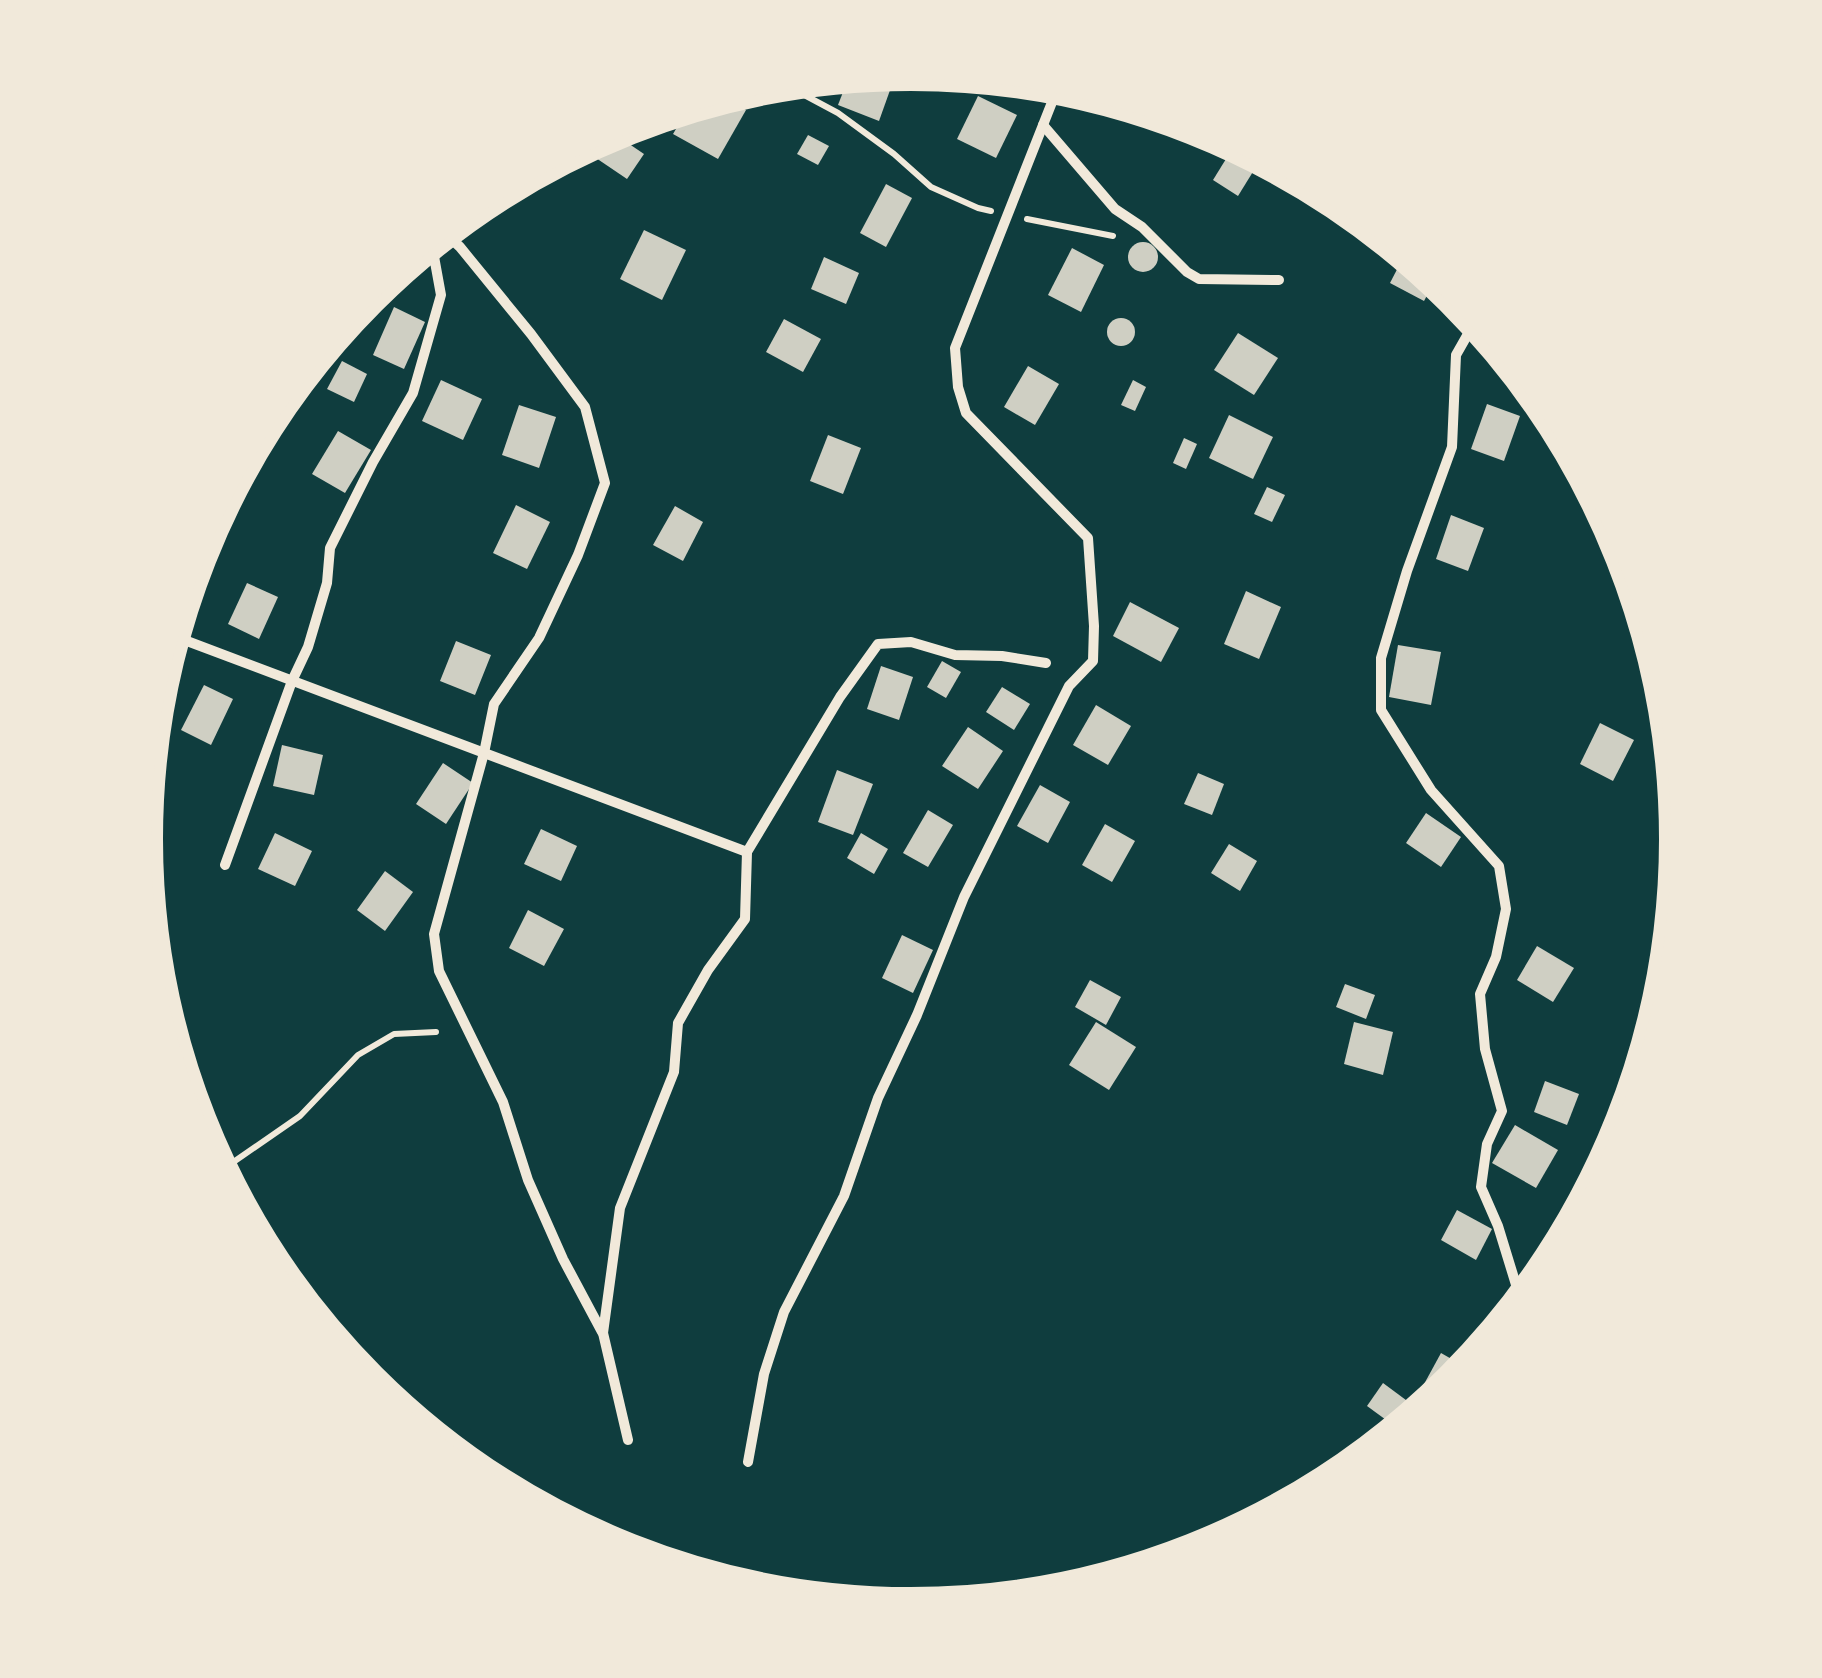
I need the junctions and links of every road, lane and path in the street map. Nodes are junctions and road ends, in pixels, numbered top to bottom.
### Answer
1 (800, 93) edge
2 (1054, 98) edge
3 (1044, 125) junction
4 (1008, 215) junction
5 (1142, 227) junction
6 (453, 240) edge
7 (434, 256) edge
8 (1279, 280) dead end
9 (1469, 332) edge
10 (184, 640) edge
11 (1046, 664) dead end
12 (292, 681) junction
13 (484, 753) junction
14 (747, 852) junction
15 (226, 865) dead end
16 (436, 1032) dead end
17 (231, 1163) edge
18 (1517, 1287) edge
19 (603, 1333) junction
20 (628, 1440) dead end
21 (748, 1462) dead end

1 - 4 path
2 - 3 street
3 - 4 street
3 - 5 street
4 - 5 path
4 - 21 street
5 - 8 street
6 - 13 street
7 - 12 street
9 - 18 street
10 - 12 street
11 - 14 street
12 - 13 street
12 - 15 street
13 - 14 street
13 - 19 street
14 - 19 street
16 - 17 path
19 - 20 street

